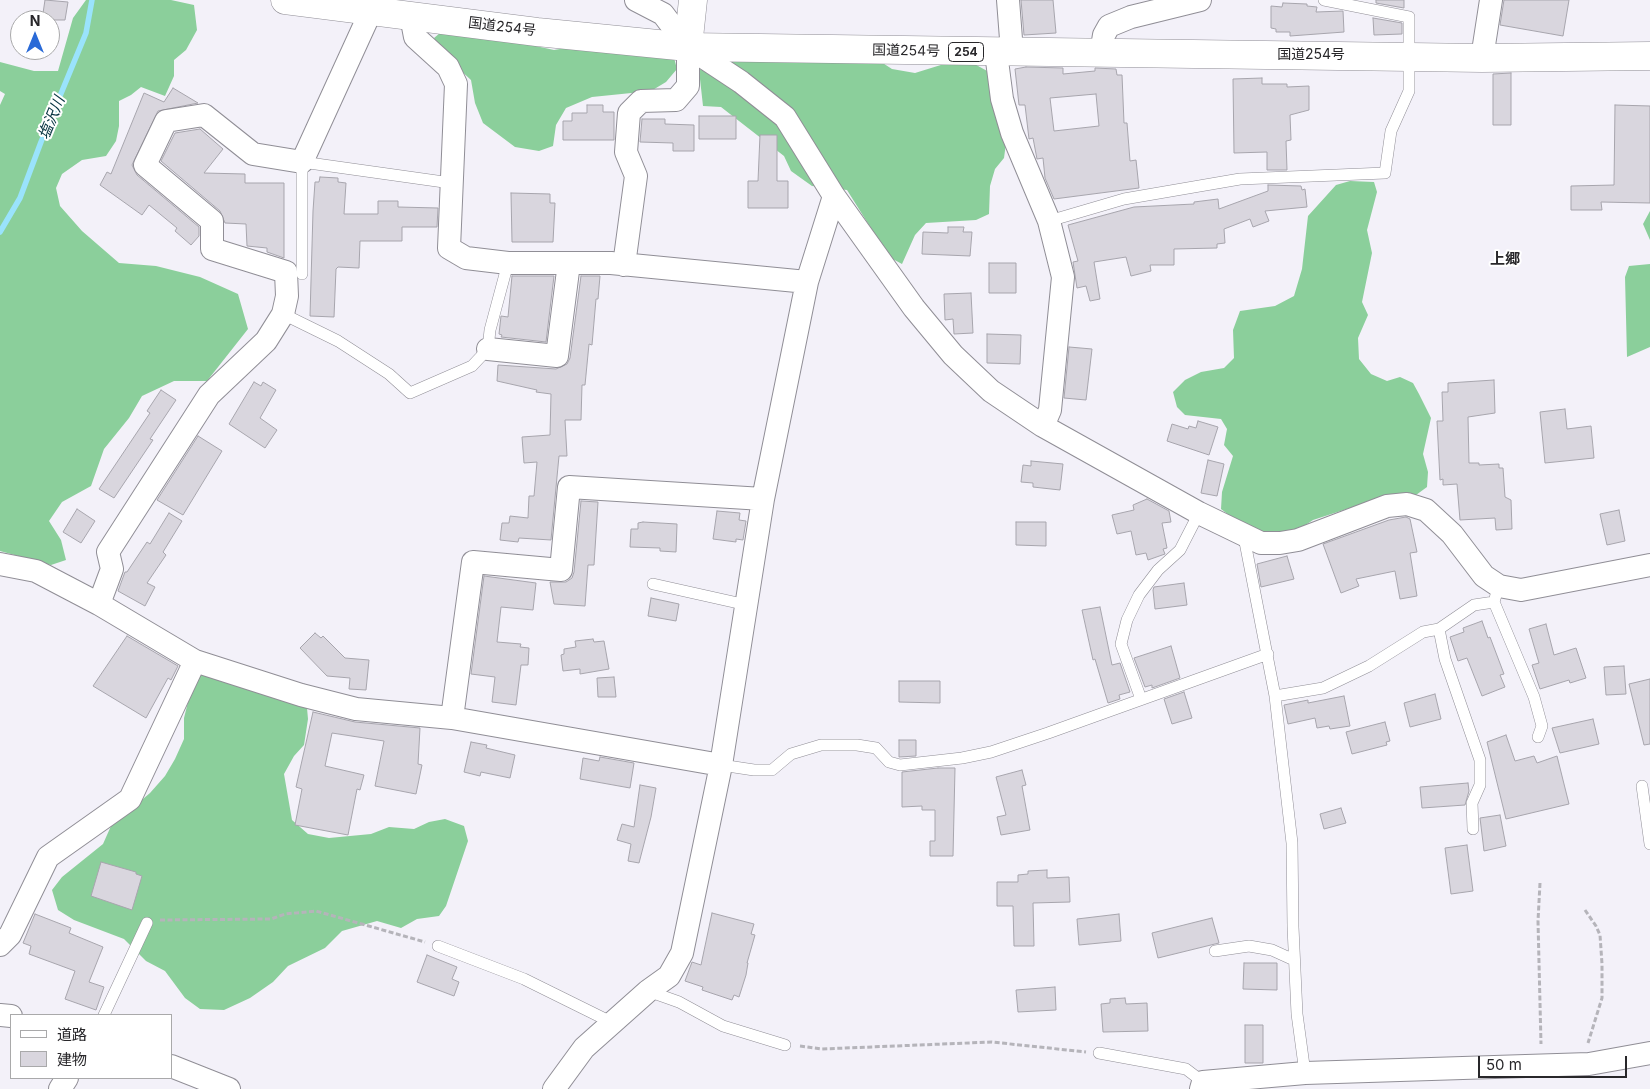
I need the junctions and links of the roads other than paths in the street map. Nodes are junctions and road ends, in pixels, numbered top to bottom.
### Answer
1 (285, 0) edge
2 (636, 0) edge
3 (693, 0) edge
4 (1008, 0) edge
5 (1200, 0) edge
6 (1324, 0) edge
7 (1491, 0) edge
8 (372, 5) edge
9 (411, 16) junction
10 (688, 47) junction
11 (1004, 53) junction
12 (1102, 53) junction
13 (1408, 56) junction
14 (1650, 56) edge
15 (1482, 58) junction
16 (302, 162) junction
17 (451, 183) junction
18 (834, 196) junction
19 (1048, 222) junction
20 (508, 263) junction
21 (569, 263) junction
22 (624, 265) junction
23 (302, 274) dead end
24 (807, 282) junction
25 (283, 314) junction
26 (488, 349) junction
27 (1044, 426) junction
28 (762, 500) junction
29 (1199, 513) junction
30 (1244, 537) junction
31 (0, 564) edge
32 (1650, 565) edge
33 (654, 584) dead end
34 (1497, 594) junction
35 (99, 604) junction
36 (747, 605) junction
37 (1439, 629) junction
38 (1268, 654) junction
39 (195, 661) junction
40 (1275, 696) junction
41 (1141, 699) junction
42 (452, 718) junction
43 (1538, 737) dead end
44 (721, 765) junction
45 (1642, 786) dead end
46 (1473, 828) dead end
47 (1650, 844) edge
48 (147, 923) road end
49 (0, 945) edge
50 (438, 946) road end
51 (1214, 951) dead end
52 (1294, 960) junction
53 (648, 991) junction
54 (104, 1014) edge
55 (613, 1023) junction
56 (785, 1045) road end
57 (1099, 1053) road end
58 (1650, 1053) edge
59 (172, 1066) edge
60 (1305, 1073) junction
61 (1202, 1085) edge
62 (229, 1089) edge
63 (554, 1089) edge

1 - 8 main road, 国道254号 / 254
2 - 10 street
3 - 10 main road
4 - 11 street
5 - 12 street
6 - 13 lane
7 - 15 street
8 - 9 main road, 国道254号 / 254
8 - 16 street
9 - 10 main road, 国道254号 / 254
9 - 17 street
10 - 11 main road, 国道254号 / 254
10 - 18 street
10 - 22 street
11 - 12 main road, 国道254号 / 254
11 - 19 street
12 - 13 main road, 国道254号 / 254
13 - 15 main road, 国道254号 / 254
13 - 19 lane
14 - 15 main road, 国道254号 / 254
16 - 17 lane
16 - 23 lane
16 - 25 street
17 - 20 street
18 - 24 street
18 - 27 street
19 - 27 street
20 - 21 street
20 - 26 lane
21 - 22 street
21 - 26 street
22 - 24 street
24 - 28 street
25 - 26 lane
25 - 35 street
27 - 29 street
28 - 36 street
28 - 42 street
29 - 30 street
29 - 41 lane
30 - 34 street
30 - 38 lane
31 - 35 street
32 - 34 street
33 - 36 lane
34 - 37 lane
34 - 43 lane
35 - 39 street
36 - 44 street
37 - 40 lane
37 - 46 lane
38 - 40 lane
38 - 41 lane
39 - 42 street
39 - 49 street
40 - 52 lane
41 - 44 lane
42 - 44 street
44 - 53 street
45 - 47 lane
48 - 54 lane
50 - 55 lane
51 - 52 lane
52 - 60 lane
53 - 55 street
53 - 56 lane
55 - 63 street
57 - 61 lane
58 - 60 street
59 - 62 street
60 - 61 street

